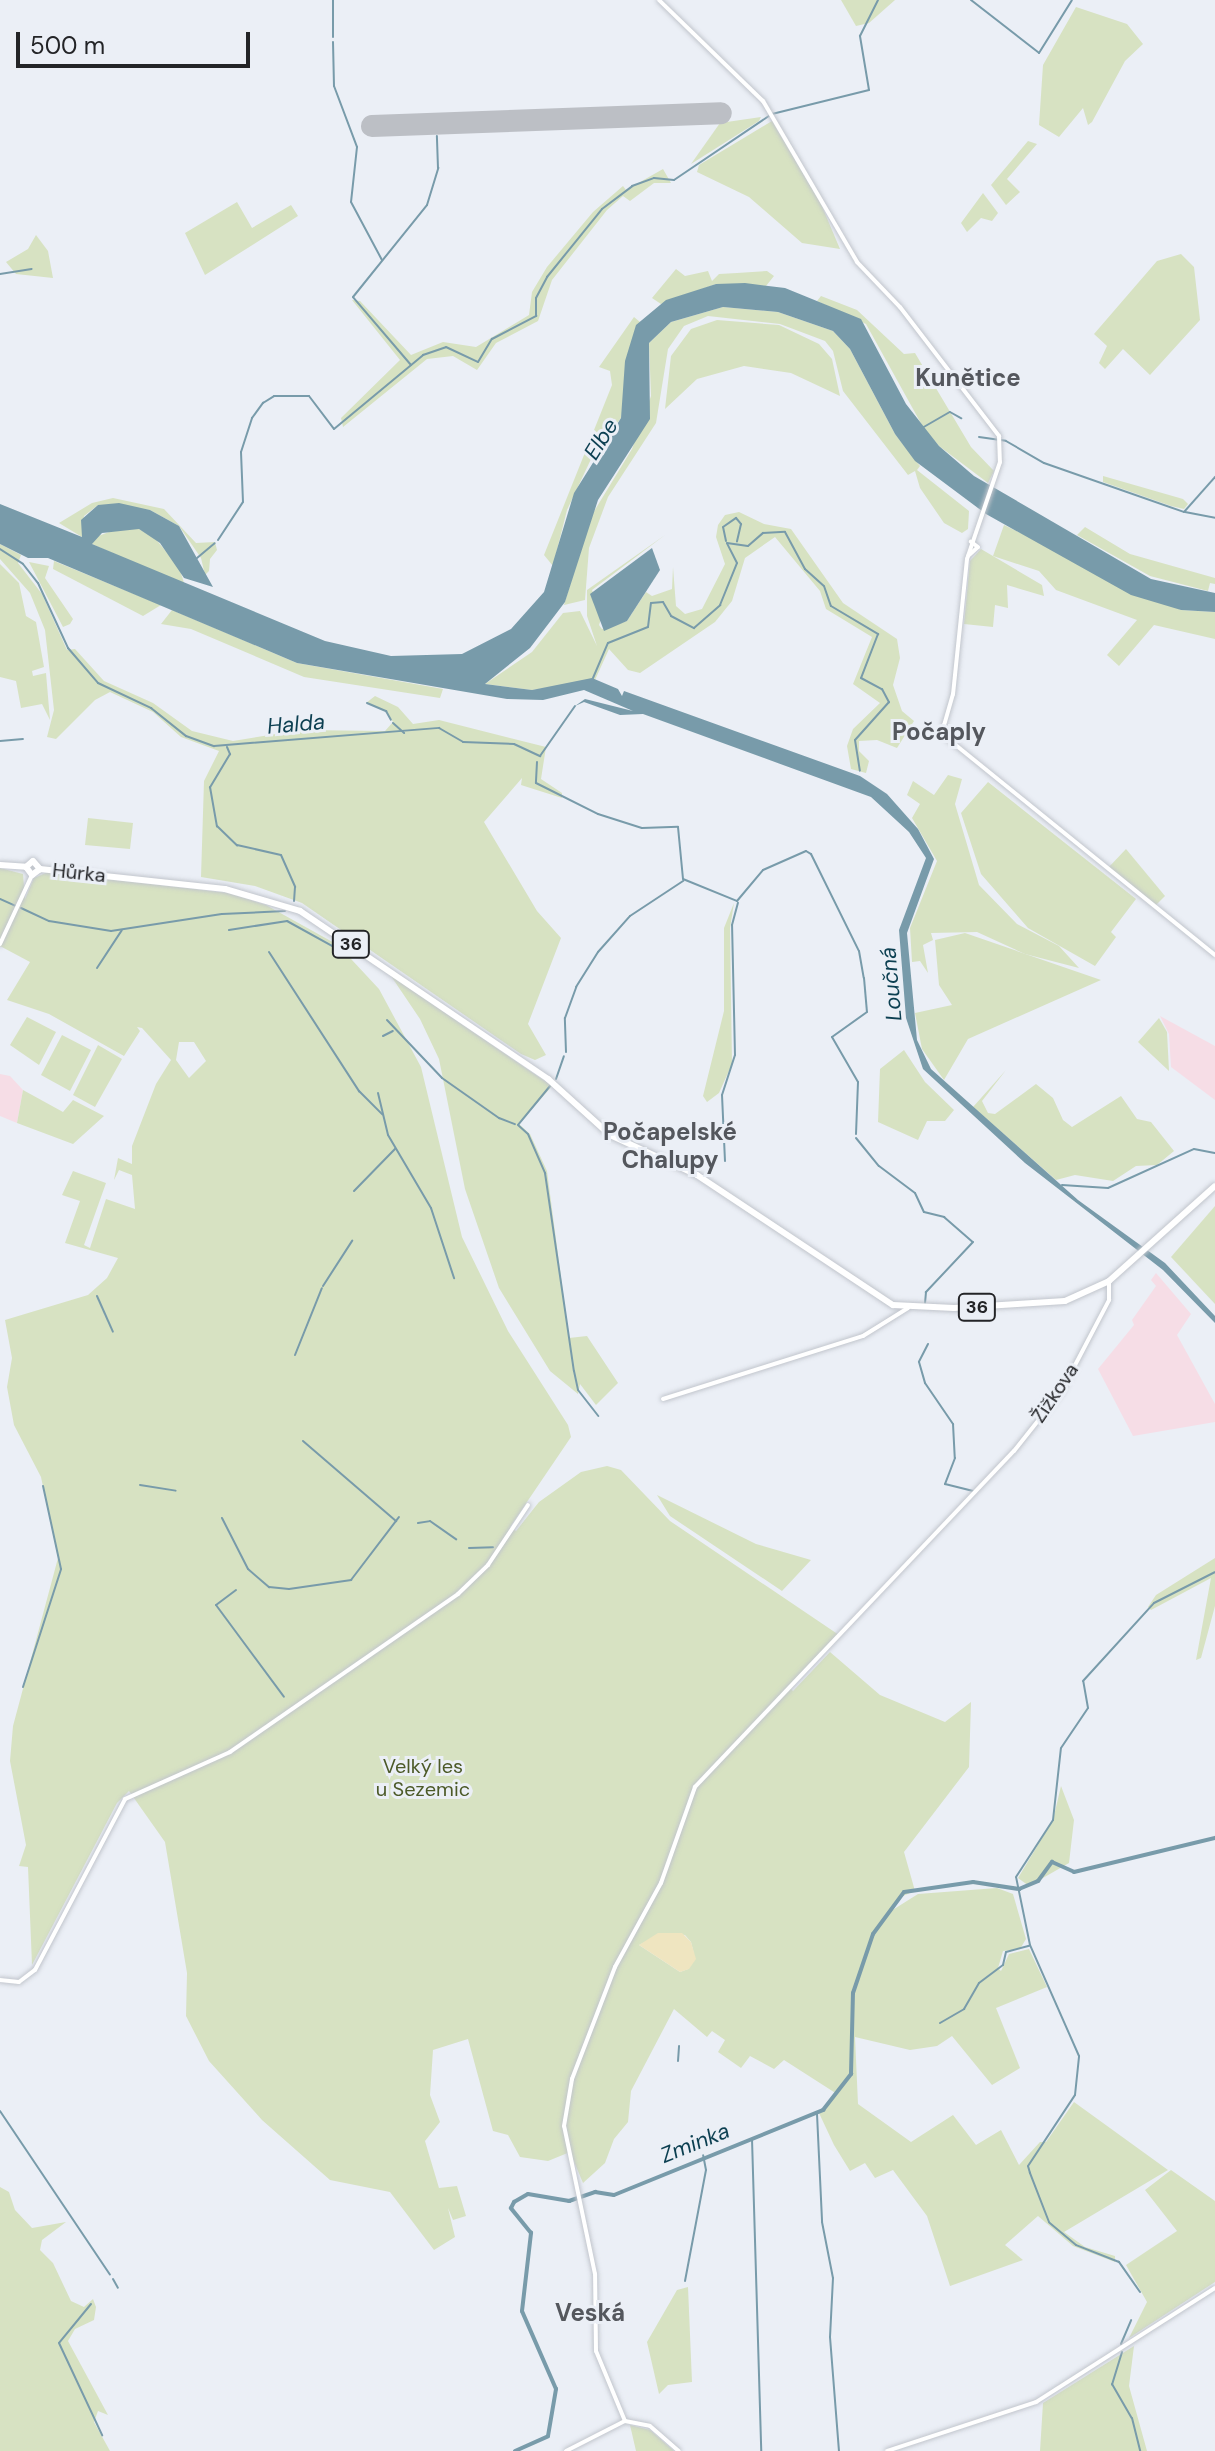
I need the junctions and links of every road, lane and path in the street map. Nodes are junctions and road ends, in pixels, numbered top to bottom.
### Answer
1 (659, 0) edge
2 (0, 865) edge
3 (26, 867) junction
4 (40, 869) junction
5 (32, 875) junction
6 (0, 944) edge
7 (1215, 955) edge
8 (1215, 1186) edge
9 (1109, 1281) junction
10 (908, 1308) junction
11 (663, 1399) dead end
12 (528, 1505) dead end
13 (0, 1980) edge
14 (1215, 2288) edge
15 (625, 2421) junction
16 (566, 2451) edge
17 (679, 2451) edge
18 (887, 2451) edge

1 - 7 street
2 - 3 main road, Hůrka
3 - 4 main road, Hůrka
3 - 5 main road
4 - 5 main road
4 - 10 main road, Hůrka / 36
5 - 6 street
8 - 9 main road, 36
9 - 10 main road, 36
9 - 15 street, Žižkova
10 - 11 street
12 - 13 street
14 - 18 street
15 - 16 street
15 - 17 street

